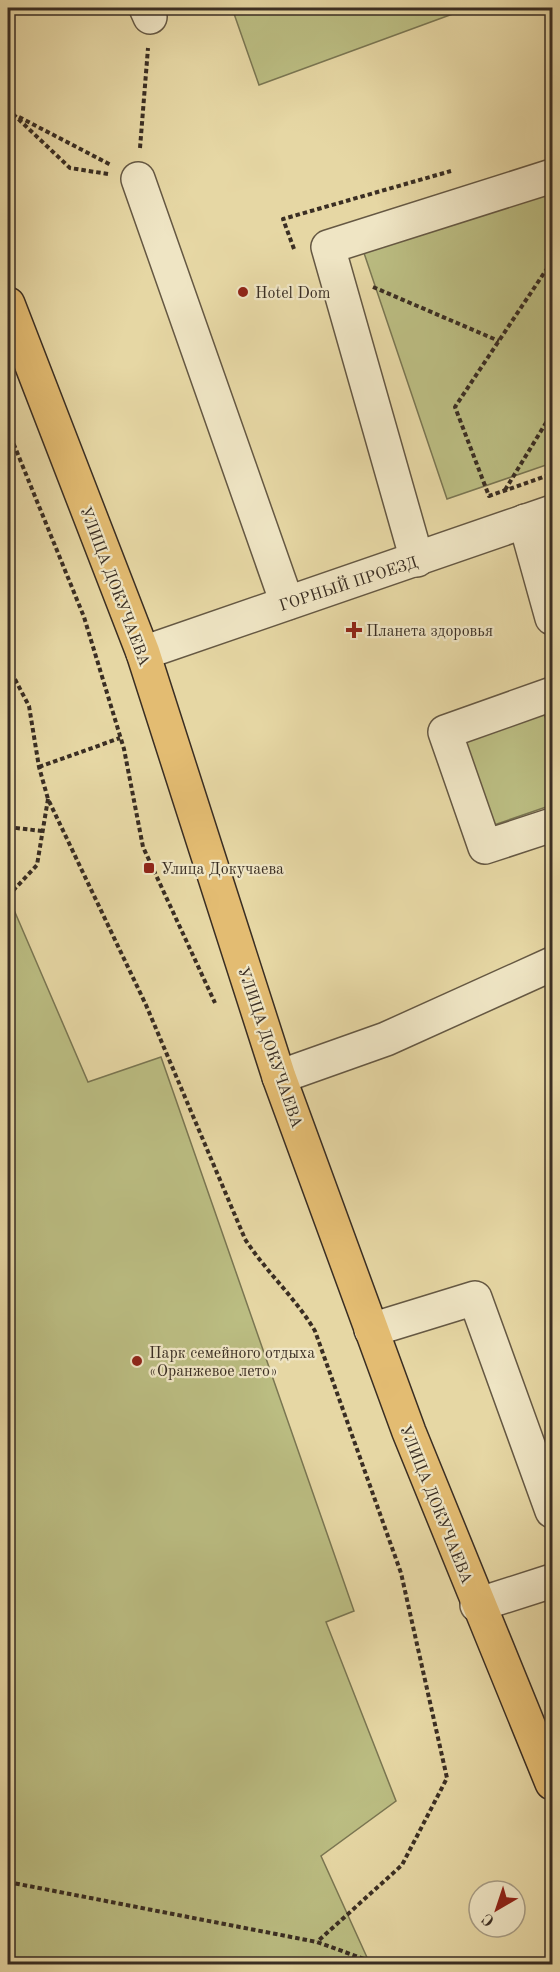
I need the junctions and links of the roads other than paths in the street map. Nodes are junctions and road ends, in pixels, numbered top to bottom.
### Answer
1 (552, 176) edge
2 (138, 179) road end
3 (8, 304) edge
4 (539, 517) edge
5 (417, 560) junction
6 (287, 603) junction
7 (552, 618) edge
8 (143, 653) junction
9 (552, 694) edge
10 (552, 825) edge
11 (552, 964) edge
12 (279, 1077) junction
13 (371, 1330) junction
14 (552, 1511) edge
15 (552, 1581) edge
16 (477, 1605) junction
17 (552, 1783) edge

1 - 5 street
2 - 6 street
3 - 8 main road, УЛИЦА ДОКУЧАЕВА
4 - 5 street, ГОРНЫЙ ПРОЕЗД
4 - 7 street
5 - 6 street, ГОРНЫЙ ПРОЕЗД
6 - 8 street, ГОРНЫЙ ПРОЕЗД
8 - 12 main road, УЛИЦА ДОКУЧАЕВА
9 - 10 street
11 - 12 street
12 - 13 main road, УЛИЦА ДОКУЧАЕВА
13 - 14 street
13 - 16 main road, УЛИЦА ДОКУЧАЕВА
15 - 16 street
16 - 17 main road, УЛИЦА ДОКУЧАЕВА

